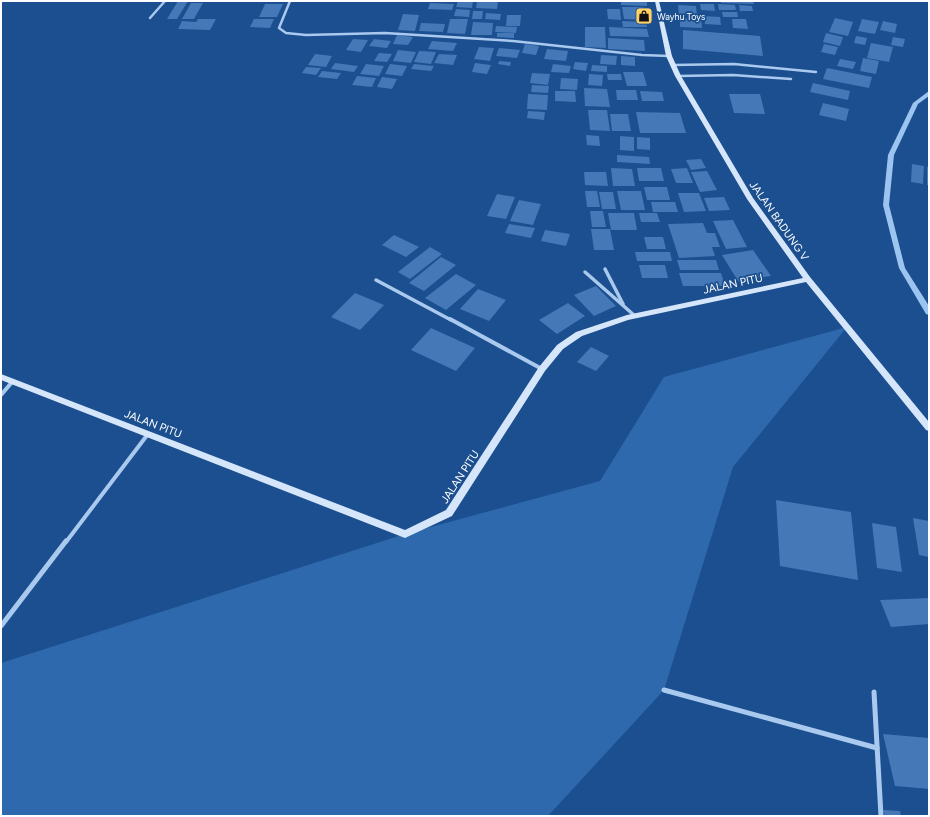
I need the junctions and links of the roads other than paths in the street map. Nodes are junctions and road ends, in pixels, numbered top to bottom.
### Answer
1 (166, 1) edge
2 (290, 1) edge
3 (657, 1) edge
4 (150, 18) dead end
5 (669, 56) junction
6 (673, 65) junction
7 (816, 72) dead end
8 (678, 76) junction
9 (790, 79) dead end
10 (605, 269) dead end
11 (585, 272) dead end
12 (808, 279) junction
13 (376, 280) dead end
14 (624, 306) junction
15 (635, 316) junction
16 (542, 369) junction
17 (1, 377) edge
18 (13, 381) junction
19 (1, 395) edge
20 (929, 428) edge
21 (148, 434) junction
22 (1, 626) edge
23 (664, 690) dead end
24 (874, 692) dead end
25 (877, 748) junction
26 (881, 816) edge

1 - 4 street
2 - 5 street
3 - 5 street, JALAN BADUNG V
5 - 6 street, JALAN BADUNG V
6 - 7 street
6 - 8 street, JALAN BADUNG V
8 - 9 street
8 - 12 street, JALAN BADUNG V
10 - 14 street
11 - 14 street
12 - 15 street, JALAN PITU
12 - 20 street, JALAN BADUNG V
13 - 16 street
14 - 15 street
15 - 16 street, JALAN PITU
16 - 21 street, JALAN PITU
17 - 18 street, JALAN PITU
18 - 19 street
18 - 21 street, JALAN PITU
21 - 22 street
23 - 25 street
24 - 25 street
25 - 26 street

